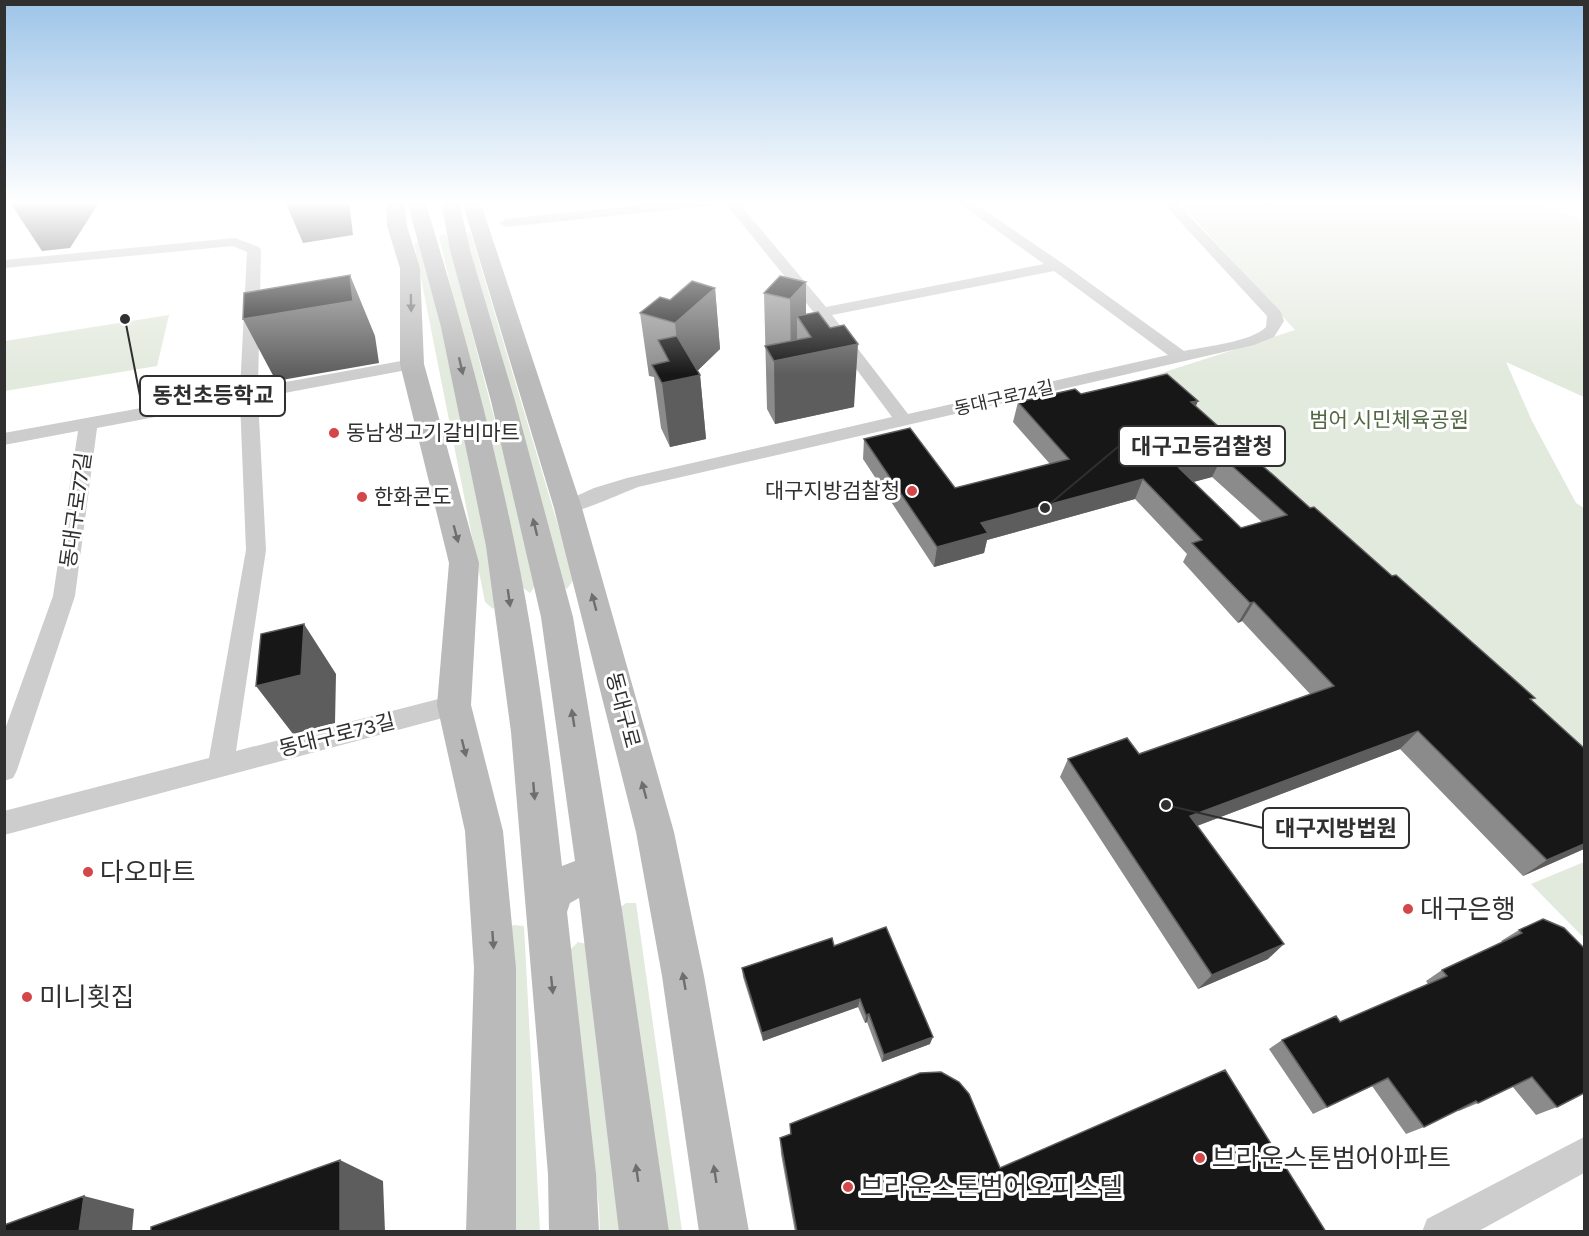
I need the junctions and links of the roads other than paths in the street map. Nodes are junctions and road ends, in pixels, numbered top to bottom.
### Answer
1 (60, 259) edge
2 (254, 259) edge
3 (409, 259) edge
4 (423, 259) edge
5 (462, 259) edge
6 (489, 259) edge
7 (778, 259) edge
8 (1047, 259) edge
9 (1222, 259) edge
10 (4, 264) edge
11 (1058, 266) junction
12 (822, 312) junction
13 (1180, 356) junction
14 (412, 364) junction
15 (249, 394) junction
16 (904, 421) junction
17 (88, 424) junction
18 (4, 439) edge
19 (568, 508) junction
20 (454, 705) junction
21 (221, 765) junction
22 (4, 770) edge
23 (4, 823) edge
24 (602, 910) junction
25 (546, 920) junction
26 (1584, 1154) edge
27 (491, 1232) edge
28 (574, 1232) edge
29 (644, 1232) edge
30 (724, 1232) edge
31 (1440, 1232) edge

1 - 10 street
2 - 15 street
3 -> 14 main road
4 -> 25 main road
24 -> 5 main road
6 - 19 main road, 동대구로
7 - 12 street
8 - 11 street
9 - 13 street, 동대구로74길
11 - 12 street
11 - 13 street
12 - 16 street
13 - 16 street, 동대구로74길
14 - 15 street, 동대구로77길
14 -> 20 main road
15 - 17 street, 동대구로77길
15 - 21 street
16 - 19 street, 동대구로74길
17 - 18 street, 동대구로77길
17 - 22 street, 동대구로77길
30 -> 19 main road, 동대구로
20 - 21 street, 동대구로73길
20 -> 27 main road
21 - 23 street, 동대구로73길
24 - 25 main road
29 -> 24 main road
25 -> 28 main road
26 - 31 street

